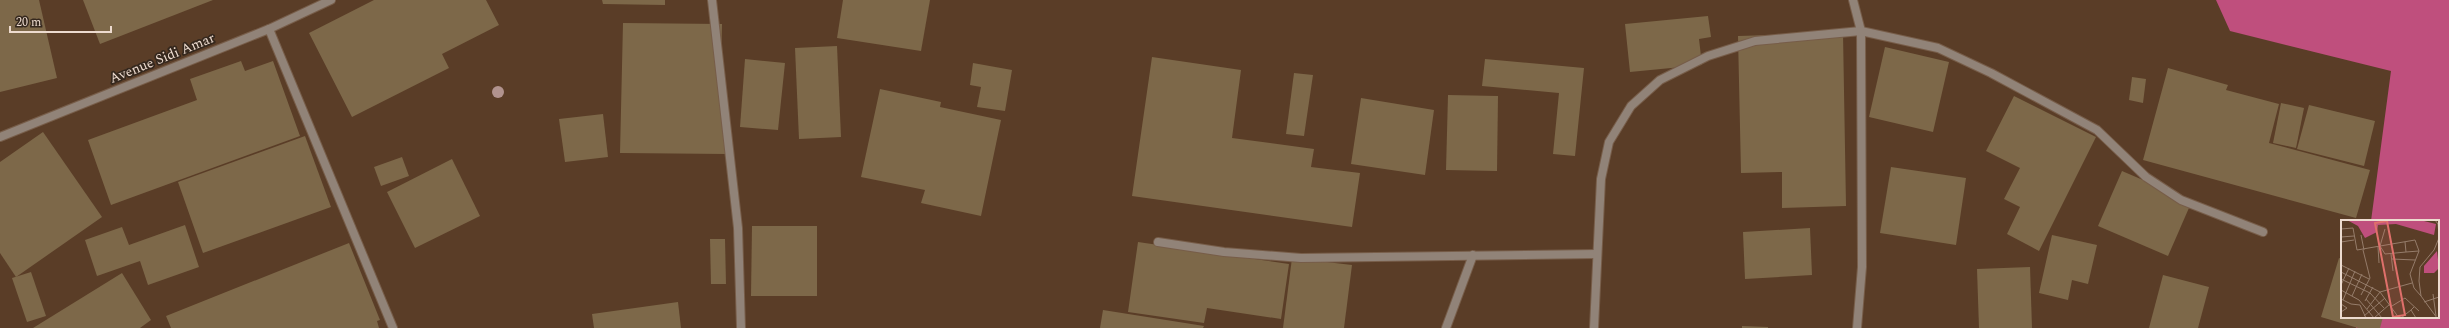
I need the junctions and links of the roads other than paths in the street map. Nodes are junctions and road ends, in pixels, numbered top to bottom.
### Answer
1 (331, 0) edge
2 (712, 0) edge
3 (1853, 0) edge
4 (269, 29) junction
5 (1860, 31) junction
6 (0, 137) edge
7 (2263, 232) dead end
8 (1158, 242) dead end
9 (1596, 254) junction
10 (1473, 255) junction
11 (392, 328) edge
12 (742, 328) edge
13 (1446, 328) edge
14 (1594, 328) edge
15 (1857, 328) edge

1 - 4 street, Avenue Sidi Amar
2 - 12 street
3 - 5 street
4 - 6 street, Avenue Sidi Amar
4 - 11 street
5 - 7 street
5 - 9 street
5 - 15 street
8 - 10 street
9 - 10 street
9 - 14 street
10 - 13 street

